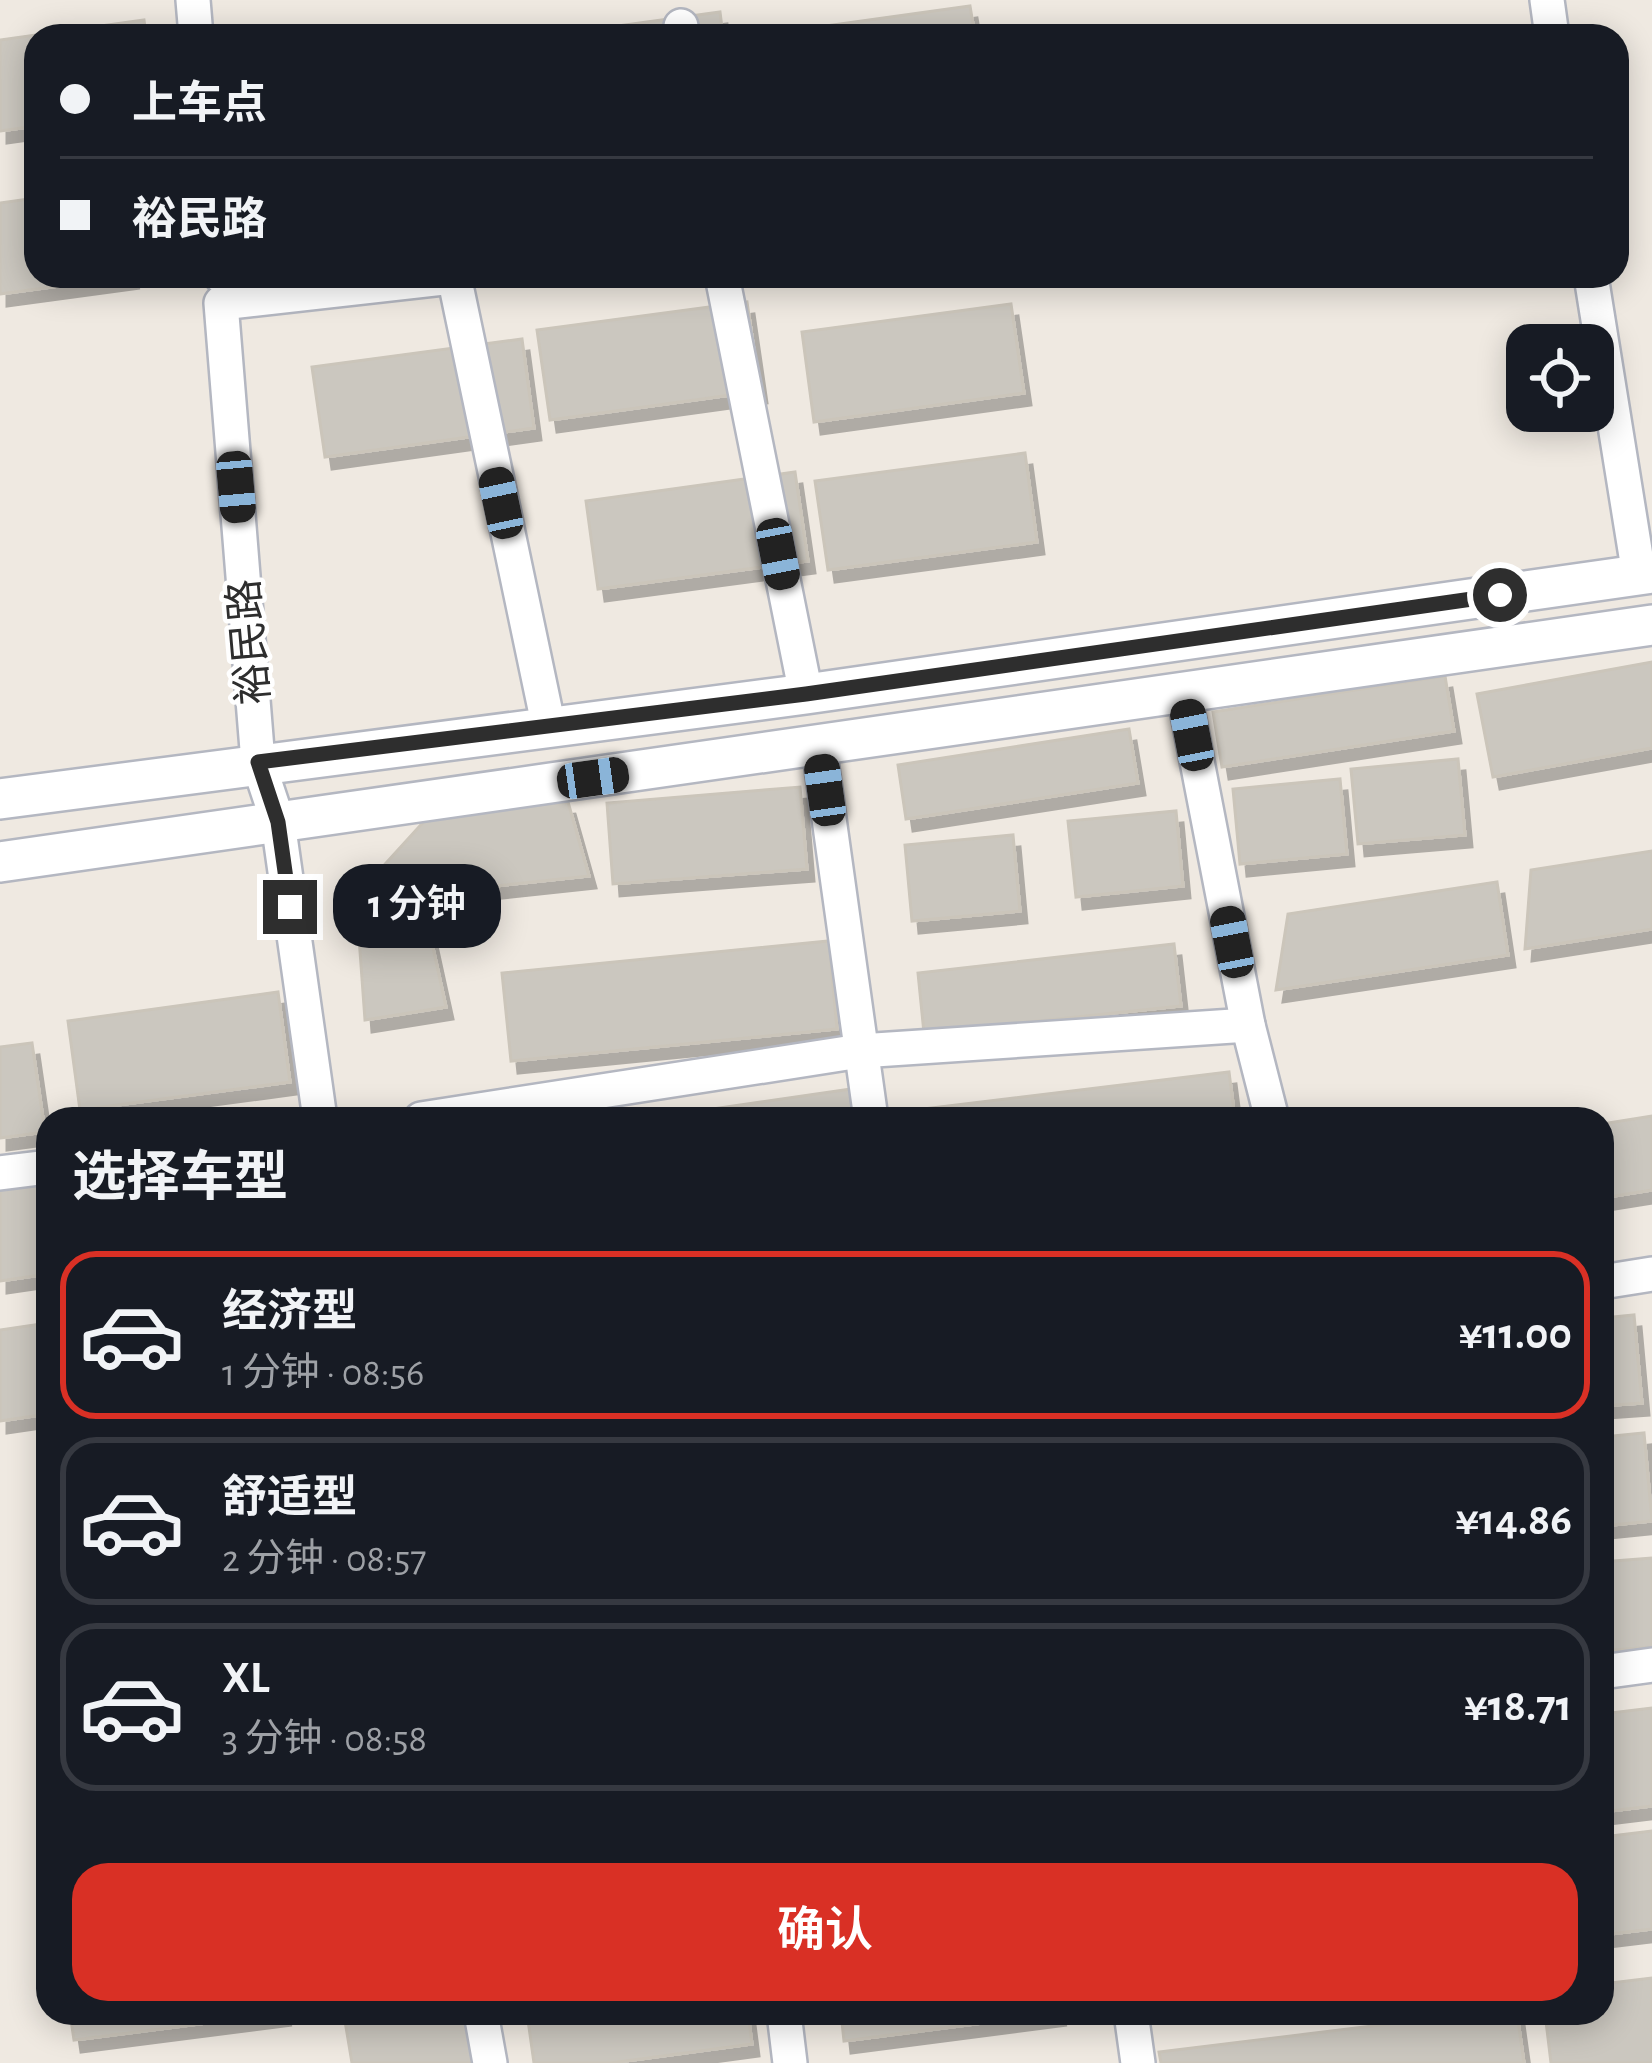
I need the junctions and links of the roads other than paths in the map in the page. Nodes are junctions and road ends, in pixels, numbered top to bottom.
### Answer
1 (224, 288) edge
2 (458, 288) edge
3 (724, 288) edge
4 (1593, 288) edge
5 (1646, 574) edge
6 (1652, 625) edge
7 (806, 694) junction
8 (1184, 694) junction
9 (549, 728) junction
10 (819, 747) junction
11 (258, 762) junction
12 (0, 799) edge
13 (278, 822) junction
14 (0, 862) edge
15 (1248, 1025) junction
16 (860, 1051) junction
17 (318, 1107) edge
18 (498, 1107) edge
19 (869, 1107) edge
20 (1269, 1107) edge
21 (36, 1168) edge
22 (0, 1173) edge
23 (1652, 1274) edge
24 (1614, 1280) edge
25 (1652, 1665) edge
26 (1614, 1670) edge
27 (483, 2025) edge
28 (785, 2025) edge
29 (1133, 2025) edge
30 (490, 2063) edge
31 (790, 2063) edge
32 (1138, 2063) edge

1 - 11 street, 裕民路
2 - 9 street
3 - 7 street
4 - 5 street
5 - 7 street
6 - 8 street
7 - 9 street
8 - 10 street
8 - 15 street
9 - 11 street
10 - 13 street
10 - 16 street
11 - 12 street
11 - 13 street, 裕民路
13 - 14 street
13 - 17 street, 裕民路
15 - 16 street
15 - 20 street
16 - 18 street
16 - 19 street
21 - 22 street
23 - 24 street
25 - 26 street
27 - 30 street
28 - 31 street
29 - 32 street

